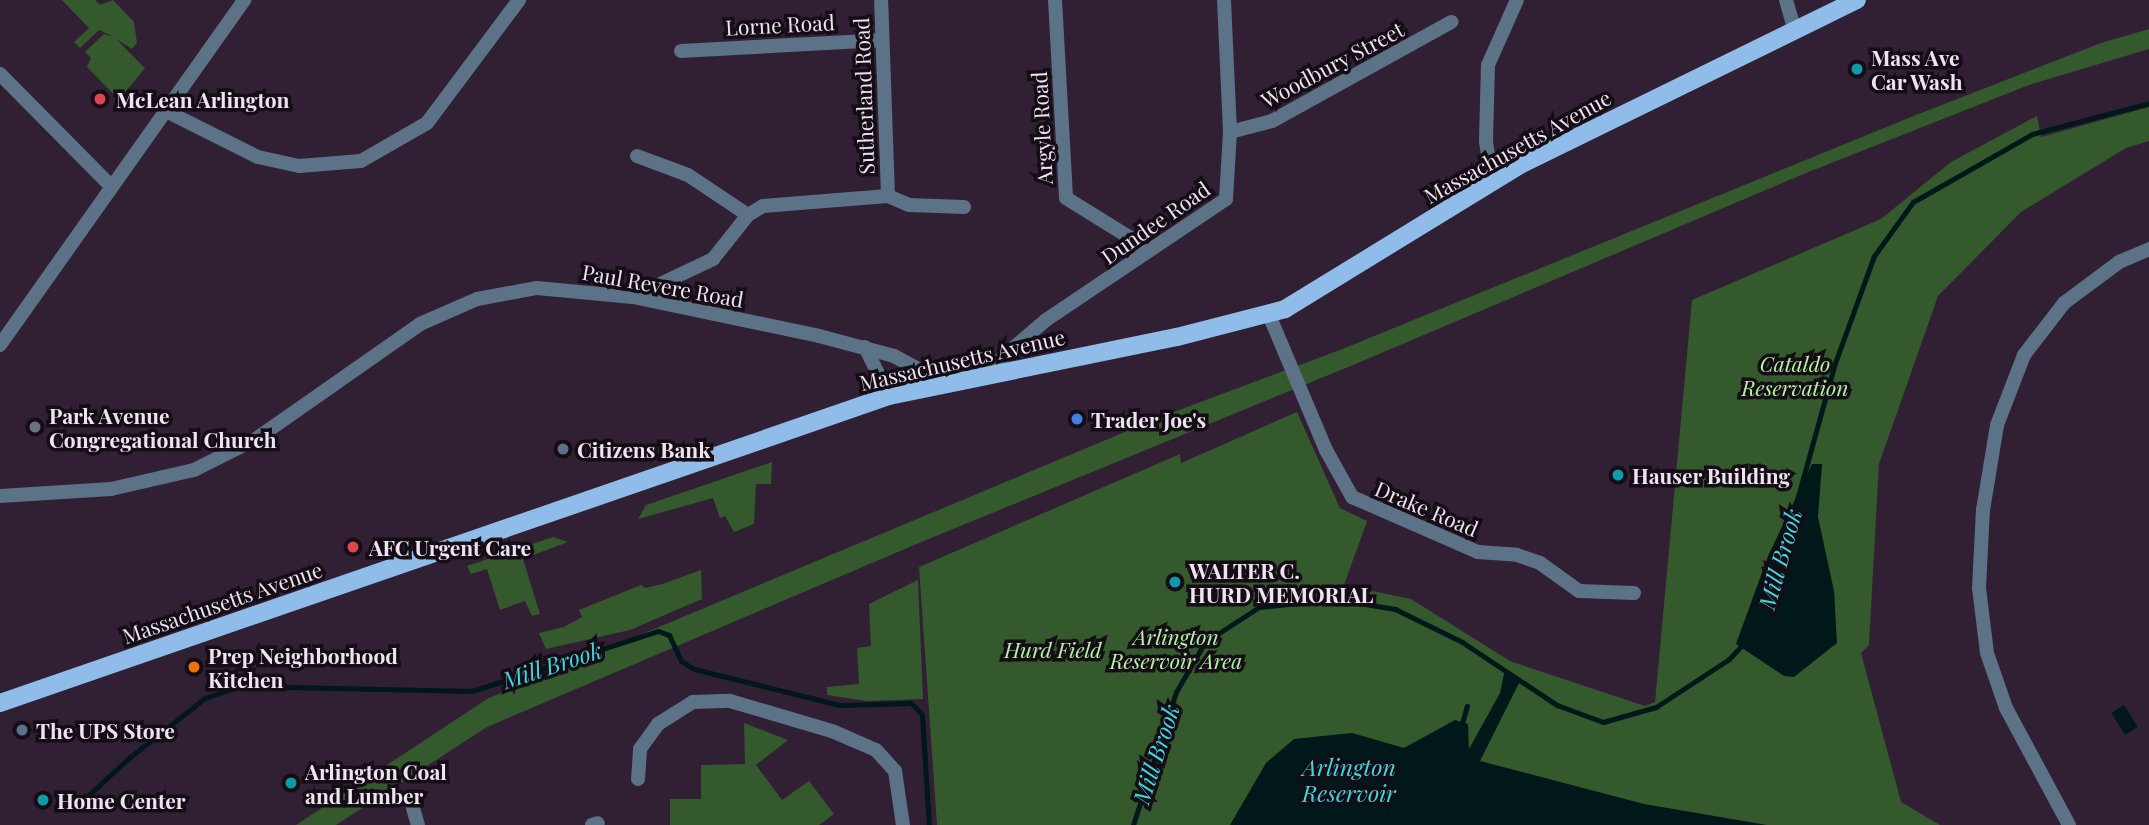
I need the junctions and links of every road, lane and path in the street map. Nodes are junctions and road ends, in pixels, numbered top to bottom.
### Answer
1 (244, 0) edge
2 (519, 0) edge
3 (881, 0) edge
4 (1055, 0) edge
5 (1224, 0) edge
6 (1517, 0) edge
7 (1786, 0) edge
8 (1857, 0) edge
9 (1451, 22) dead end
10 (1795, 31) junction
11 (882, 40) junction
12 (681, 51) dead end
13 (0, 74) edge
14 (168, 111) junction
15 (1230, 132) junction
16 (637, 156) dead end
17 (1492, 180) junction
18 (112, 187) junction
19 (888, 196) junction
20 (964, 207) dead end
21 (748, 215) junction
22 (2149, 249) edge
23 (1144, 253) junction
24 (633, 297) junction
25 (1269, 315) junction
26 (0, 345) edge
27 (864, 347) junction
28 (982, 375) junction
29 (944, 383) junction
30 (890, 396) junction
31 (0, 496) edge
32 (1634, 593) dead end
33 (0, 703) edge
34 (638, 779) dead end
35 (413, 808) dead end
36 (2066, 820) edge
37 (418, 825) edge
38 (903, 825) edge

1 - 14 street
2 - 14 street
3 - 11 street, Sutherland Road
4 - 23 street, Argyle Road
5 - 15 street, Dundee Road
6 - 17 street
7 - 10 street
8 - 10 main road, Massachusetts Avenue
9 - 15 street, Woodbury Street
10 - 17 main road, Massachusetts Avenue
11 - 12 street, Lorne Road
11 - 19 street, Sutherland Road
13 - 18 street
14 - 18 street
15 - 23 street, Dundee Road
16 - 21 street
17 - 25 main road, Massachusetts Avenue
18 - 26 street
19 - 20 street
19 - 21 street, Sutherland Road
21 - 24 street
22 - 36 street
23 - 28 street, Dundee Road
24 - 27 street, Paul Revere Road
24 - 31 street, Paul Revere Road
25 - 28 main road, Massachusetts Avenue
25 - 32 street, Drake Road
27 - 29 street, Paul Revere Road
27 - 30 street
28 - 29 main road, Massachusetts Avenue
29 - 30 main road, Massachusetts Avenue
30 - 33 main road, Massachusetts Avenue
34 - 38 street
35 - 37 street

